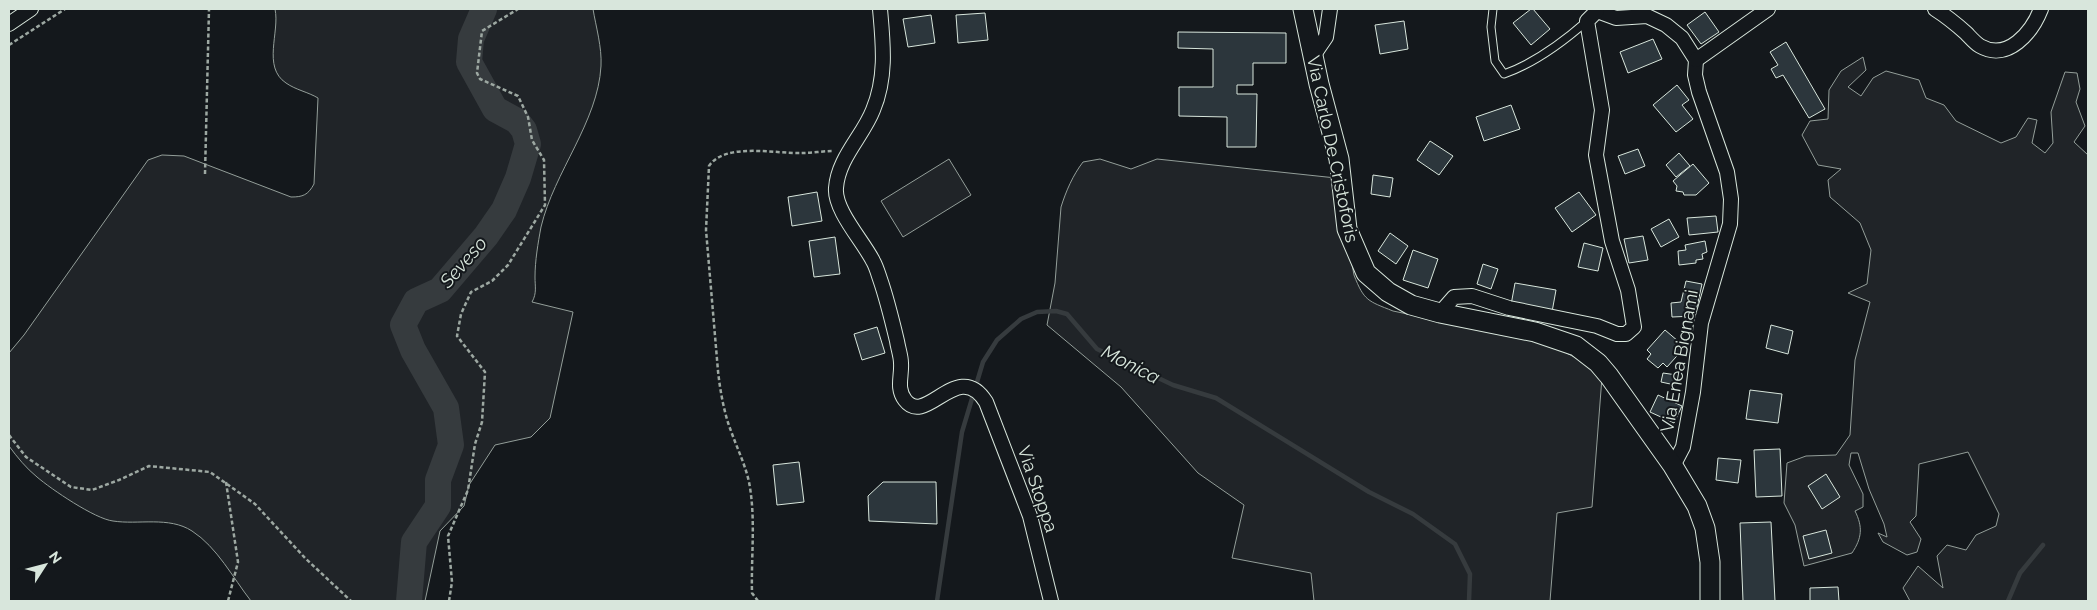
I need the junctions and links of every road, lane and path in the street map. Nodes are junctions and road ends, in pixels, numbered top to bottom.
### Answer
1 (31, 9) edge
2 (65, 9) edge
3 (209, 9) edge
4 (518, 9) edge
5 (880, 9) edge
6 (1303, 9) edge
7 (1330, 9) edge
8 (1493, 9) edge
9 (1768, 9) edge
10 (1935, 9) edge
11 (2041, 9) edge
12 (1594, 13) edge
13 (9, 24) edge
14 (9, 46) edge
15 (1313, 56) junction
16 (1696, 60) junction
17 (851, 149) junction
18 (204, 174) dead end
19 (1440, 313) junction
20 (9, 435) edge
21 (1673, 466) junction
22 (226, 482) junction
23 (228, 601) edge
24 (351, 601) edge
25 (449, 601) edge
26 (758, 601) edge
27 (1051, 601) edge
28 (1710, 601) edge

1 - 13 street
2 - 14 path
3 - 18 path
4 - 25 path
5 - 17 street
6 - 15 main road, Via Carlo De Cristoforis
7 - 15 street
8 - 12 lane
9 - 16 street
10 - 11 street
12 - 16 street, Via Enea Bignami
12 - 19 street
15 - 19 main road, Via Carlo De Cristoforis
16 - 21 street, Via Enea Bignami
17 - 26 path
17 - 27 street, Via Stoppa
19 - 21 main road, Via Carlo De Cristoforis
20 - 22 path
21 - 28 main road, Via Carlo De Cristoforis
22 - 23 path
22 - 24 path

